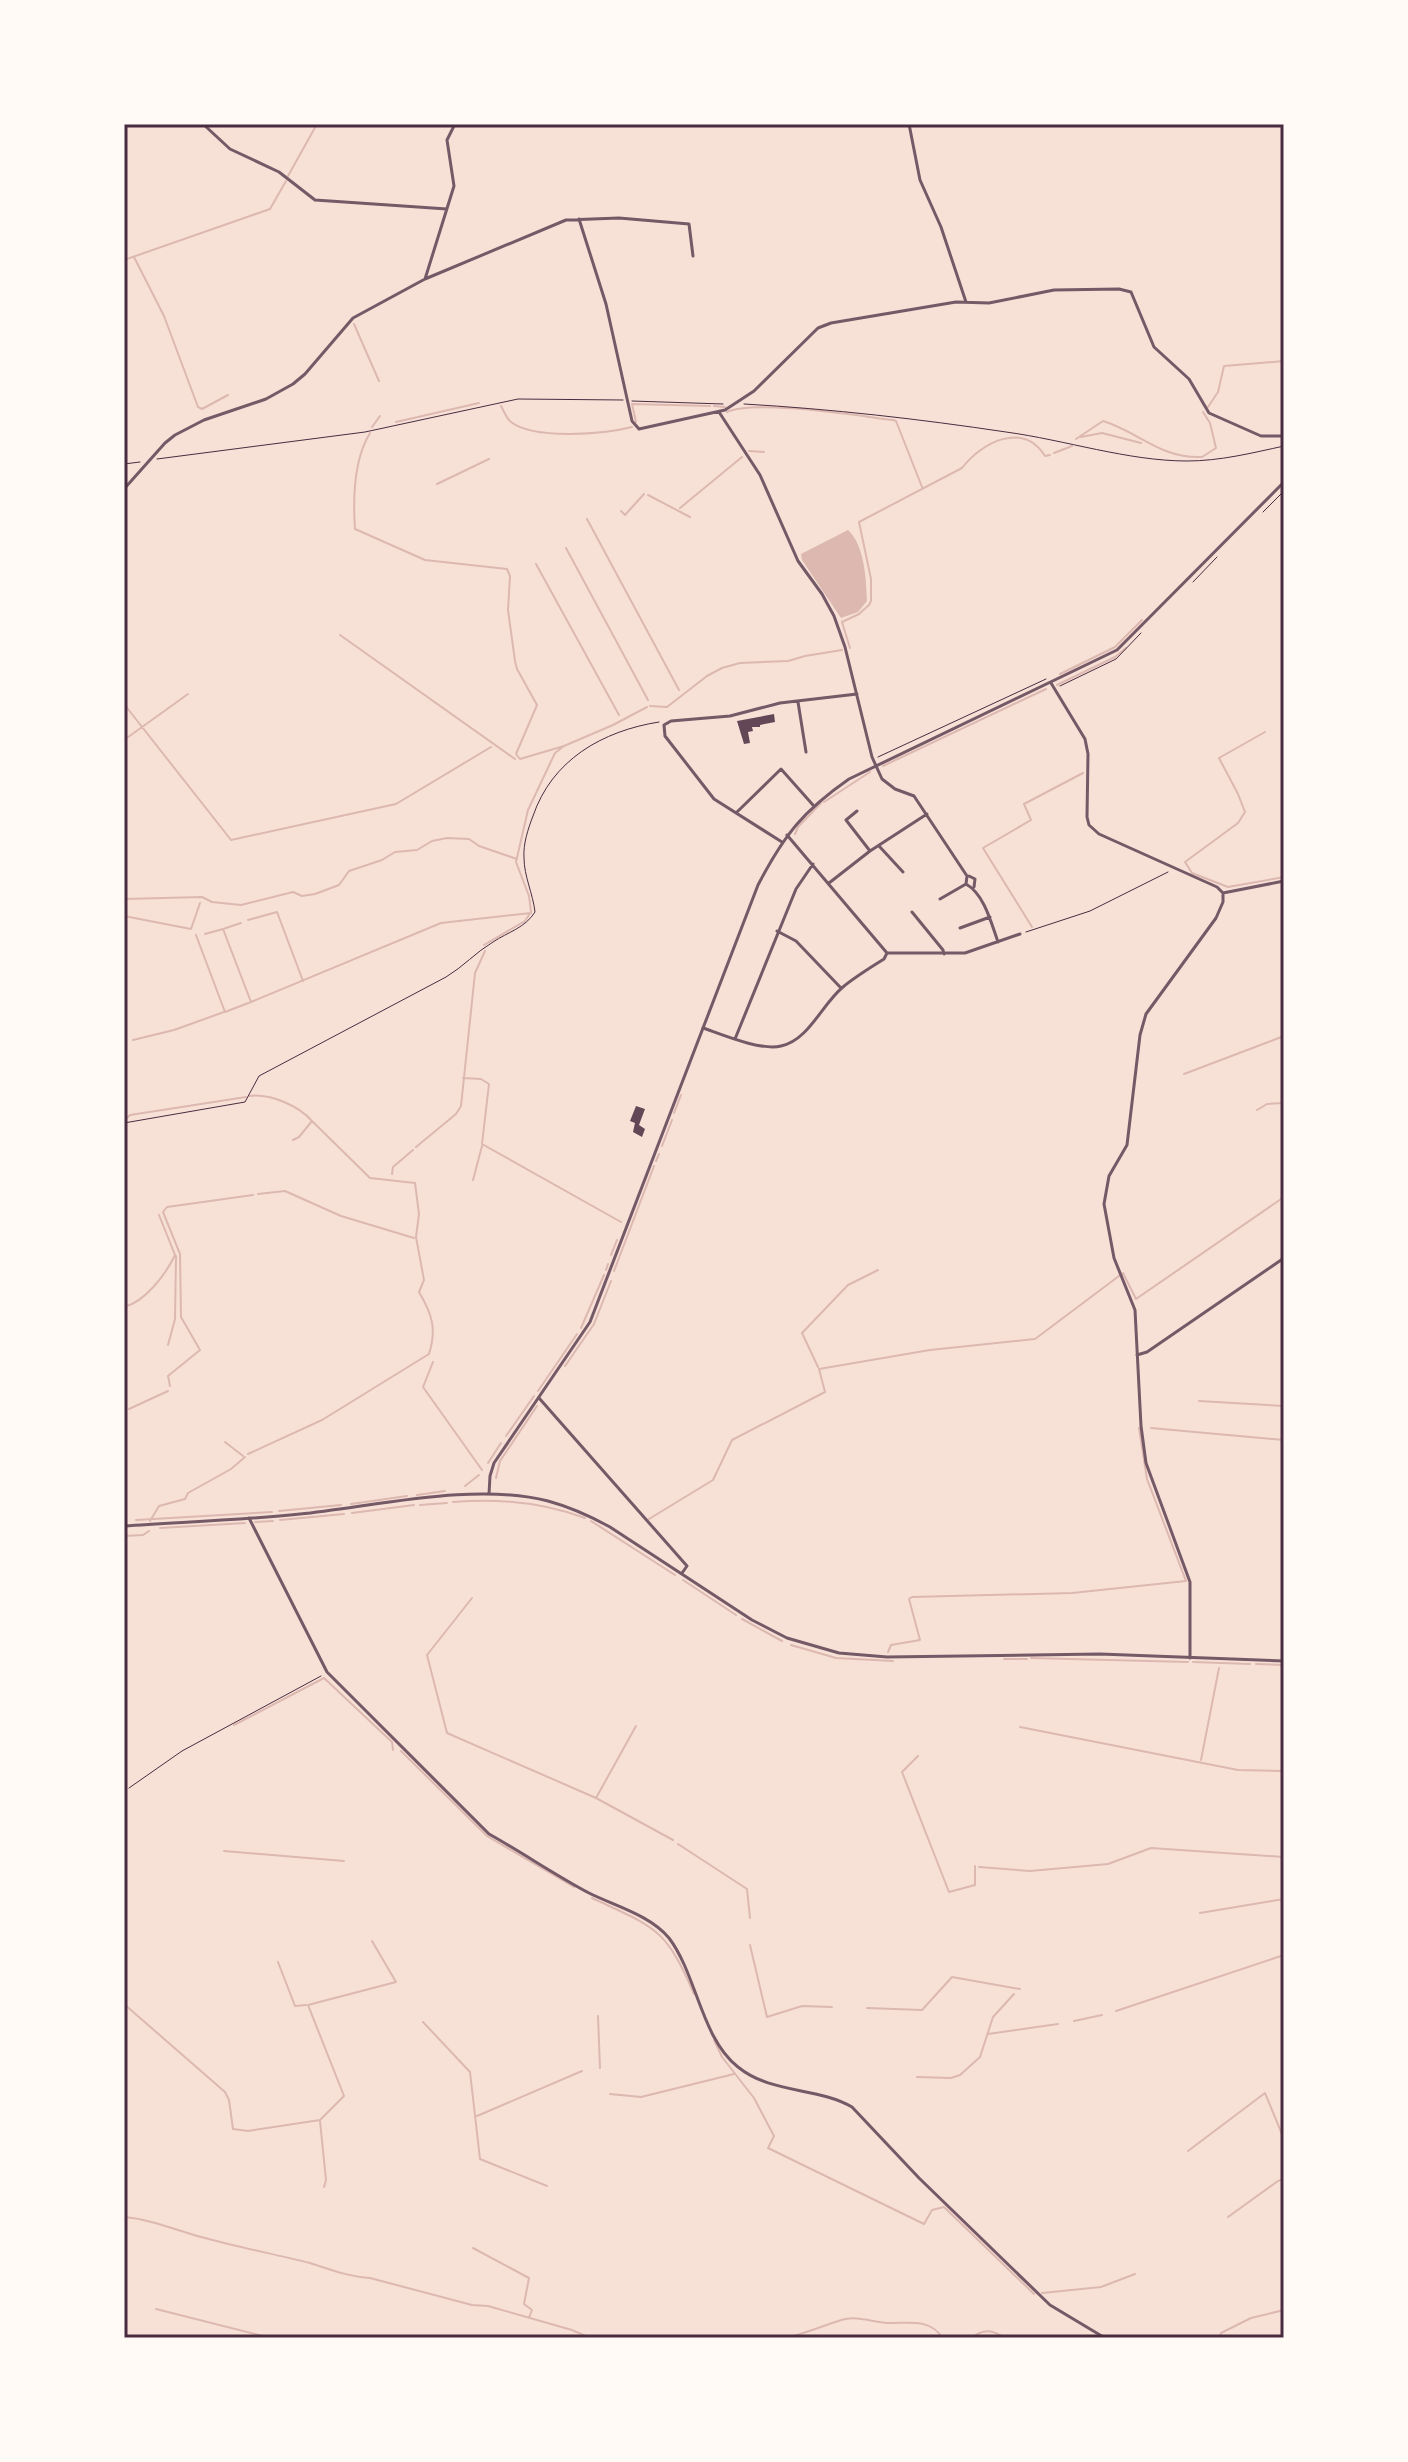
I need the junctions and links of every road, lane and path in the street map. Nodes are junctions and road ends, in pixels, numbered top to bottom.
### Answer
1 (203, 124) edge
2 (455, 124) edge
3 (909, 124) edge
4 (447, 209) junction
5 (579, 219) junction
6 (693, 256) dead end
7 (425, 279) junction
8 (962, 296) junction
9 (956, 302) junction
10 (966, 302) junction
11 (627, 400) junction
12 (735, 404) junction
13 (719, 412) junction
14 (1284, 436) edge
15 (1284, 446) edge
16 (150, 460) junction
17 (124, 464) edge
18 (1284, 482) edge
19 (124, 489) edge
20 (1051, 683) junction
21 (857, 694) junction
22 (798, 702) junction
23 (664, 725) junction
24 (806, 752) dead end
25 (874, 763) junction
26 (813, 805) junction
27 (857, 811) dead end
28 (737, 812) junction
29 (927, 814) junction
30 (787, 835) junction
31 (782, 842) junction
32 (879, 846) junction
33 (870, 851) junction
34 (813, 864) junction
35 (1174, 868) junction
36 (903, 872) dead end
37 (967, 876) junction
38 (1284, 881) edge
39 (829, 883) junction
40 (966, 884) junction
41 (974, 887) junction
42 (1223, 893) junction
43 (940, 899) dead end
44 (912, 912) dead end
45 (990, 917) junction
46 (960, 928) dead end
47 (777, 931) junction
48 (1020, 934) joint
49 (998, 942) junction
50 (887, 953) junction
51 (944, 954) junction
52 (841, 988) junction
53 (703, 1028) junction
54 (735, 1039) junction
55 (124, 1123) edge
56 (1284, 1258) edge
57 (1137, 1355) junction
58 (538, 1398) junction
59 (489, 1494) junction
60 (249, 1518) junction
61 (124, 1526) edge
62 (682, 1573) junction
63 (1190, 1658) junction
64 (1284, 1661) edge
65 (327, 1672) junction
66 (124, 1791) edge
67 (1105, 2338) edge

1 - 4 street
2 - 4 street
3 - 8 street
4 - 7 street
5 - 6 street
5 - 7 street
5 - 11 street
7 - 16 street
8 - 9 street
8 - 10 street
9 - 10 street
9 - 12 street
10 - 14 street
11 - 12 path
11 - 13 street
11 - 16 path
12 - 13 street
12 - 15 path
13 - 21 street
16 - 17 path
16 - 19 street
18 - 20 street
20 - 25 street
20 - 25 path
20 - 35 street
21 - 22 street
21 - 25 street
22 - 23 street
22 - 24 street
23 - 28 street
23 - 55 path
25 - 26 street
25 - 29 street
26 - 28 street
26 - 30 street
27 - 33 street
28 - 31 street
29 - 32 street
29 - 37 street
30 - 31 street
30 - 34 street
31 - 53 street
32 - 33 street
32 - 36 street
33 - 39 street
34 - 39 street
34 - 47 street
35 - 42 street
35 - 48 path
37 - 40 street
37 - 41 street
38 - 42 street
39 - 50 street
40 - 41 street
40 - 43 street
41 - 45 street
42 - 57 street
44 - 51 street
45 - 46 street
45 - 49 street
47 - 52 street
47 - 54 street
48 - 49 street
49 - 51 street
50 - 51 street
50 - 52 street
52 - 54 street
53 - 54 street
53 - 58 street
56 - 57 street
57 - 63 street
58 - 59 street
58 - 62 street
59 - 60 street
59 - 62 street
60 - 61 street
60 - 65 street
62 - 63 street
63 - 64 street
65 - 66 path
65 - 67 street

